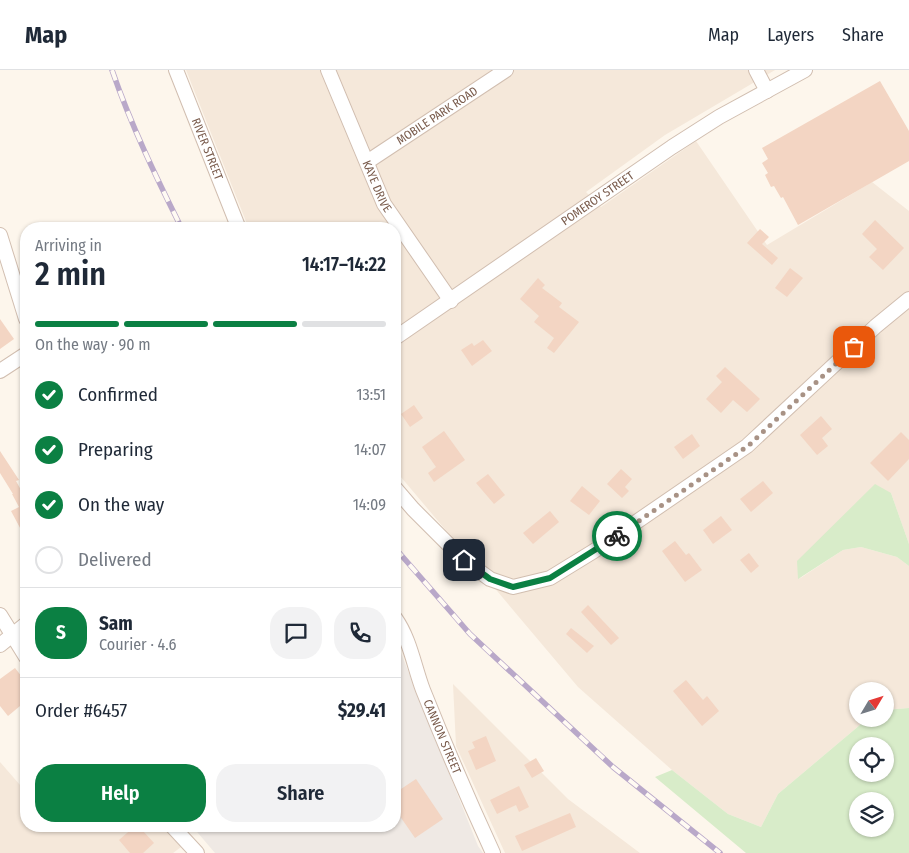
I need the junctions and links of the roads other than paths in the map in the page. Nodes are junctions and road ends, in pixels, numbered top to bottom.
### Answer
1 (176, 70) edge
2 (328, 70) edge
3 (506, 70) edge
4 (756, 70) edge
5 (806, 70) edge
6 (767, 91) junction
7 (367, 162) junction
8 (236, 222) edge
9 (396, 222) edge
10 (401, 229) edge
11 (0, 235) edge
12 (909, 299) edge
13 (20, 300) edge
14 (451, 301) junction
15 (401, 334) edge
16 (20, 358) edge
17 (0, 371) edge
18 (401, 495) edge
19 (0, 615) edge
20 (20, 629) edge
21 (401, 630) edge
22 (13, 635) junction
23 (0, 645) edge
24 (20, 647) edge
25 (176, 832) edge
26 (189, 850) edge
27 (493, 853) edge

1 - 8 street, RIVER STREET
2 - 7 street, KAYE DRIVE
3 - 7 street, MOBILE PARK ROAD
4 - 6 street
5 - 6 street, POMEROY STREET
6 - 14 street, POMEROY STREET
7 - 9 street, KAYE DRIVE
10 - 14 street, KAYE DRIVE
11 - 13 street
12 - 18 street
14 - 15 street, POMEROY STREET
16 - 17 street
19 - 22 street
20 - 22 street
21 - 27 street, CANNON STREET
22 - 23 street
22 - 24 street
25 - 26 street

